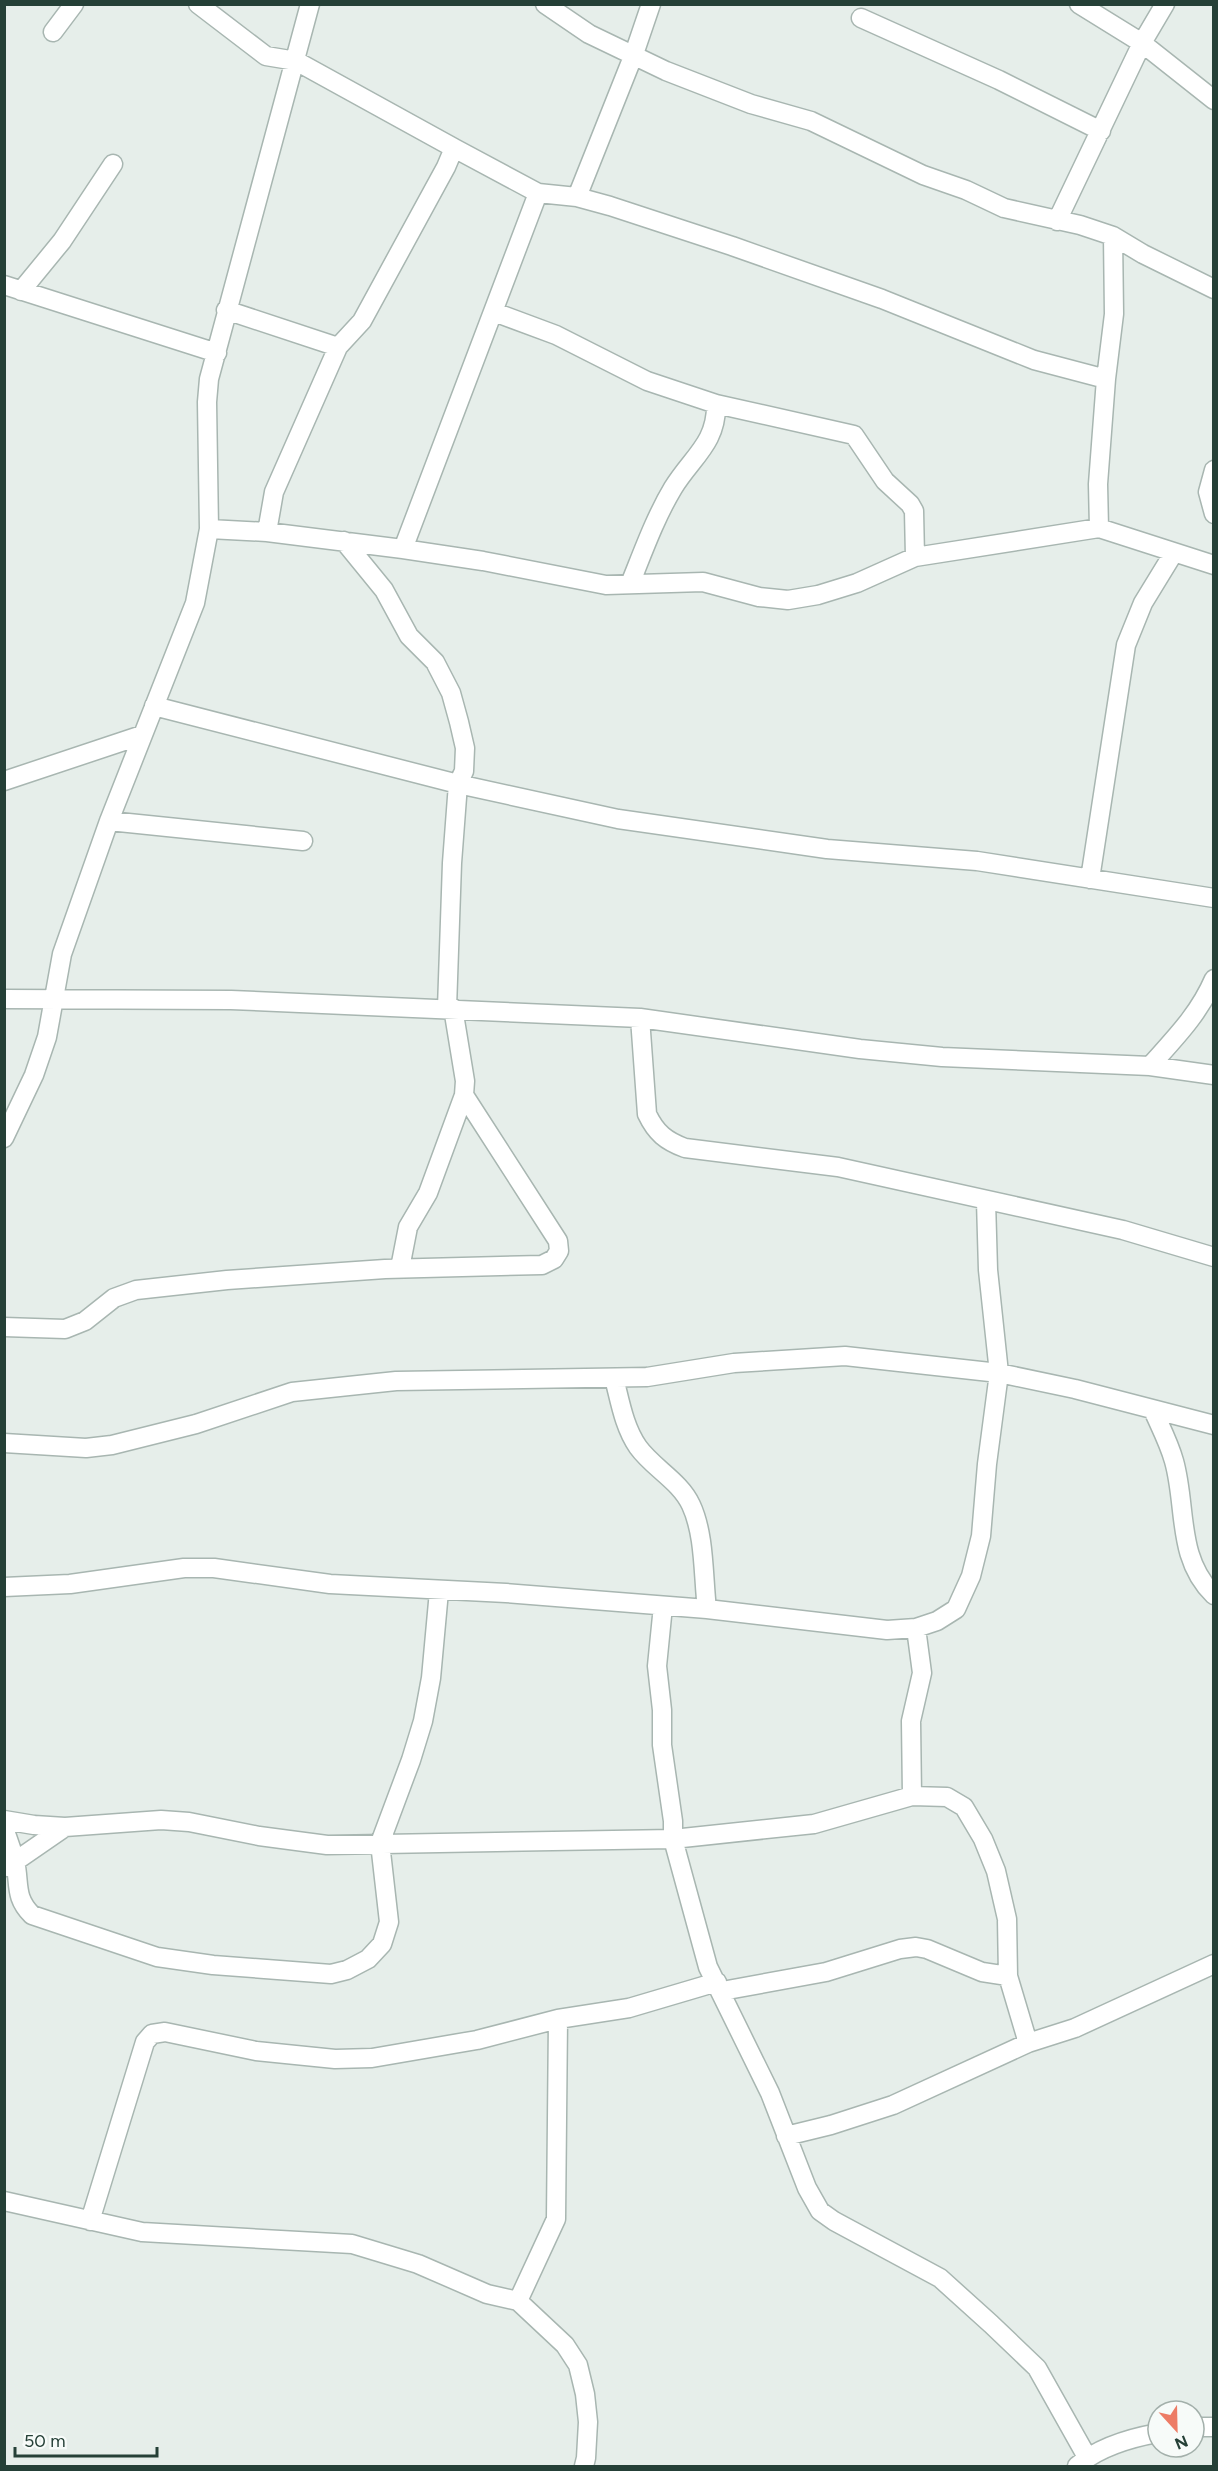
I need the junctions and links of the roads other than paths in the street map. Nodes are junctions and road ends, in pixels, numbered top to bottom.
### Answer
1 (74, 4) edge
2 (198, 4) edge
3 (310, 4) edge
4 (545, 4) edge
5 (651, 4) edge
6 (1079, 4) edge
7 (1165, 4) edge
8 (861, 18) dead end
9 (53, 32) dead end
10 (1142, 43) junction
11 (634, 54) junction
12 (296, 61) junction
13 (1214, 100) edge
14 (1101, 131) junction
15 (454, 148) junction
16 (113, 164) dead end
17 (538, 193) junction
18 (576, 197) junction
19 (1057, 220) junction
20 (1113, 236) junction
21 (13, 288) edge
22 (1214, 289) edge
23 (226, 310) junction
24 (494, 312) junction
25 (338, 347) junction
26 (217, 353) junction
27 (1106, 379) junction
28 (716, 404) junction
29 (1214, 470) edge
30 (1214, 514) edge
31 (1099, 528) junction
32 (209, 529) junction
33 (267, 532) junction
34 (344, 541) junction
35 (403, 549) junction
36 (1173, 554) junction
37 (915, 557) junction
38 (1214, 565) edge
39 (630, 584) junction
40 (154, 706) junction
41 (142, 735) junction
42 (4, 781) edge
43 (458, 784) junction
44 (110, 821) junction
45 (303, 841) dead end
46 (1090, 879) junction
47 (1214, 898) edge
48 (1214, 979) edge
49 (4, 999) edge
50 (53, 1000) junction
51 (450, 1008) junction
52 (640, 1018) junction
53 (1150, 1066) junction
54 (1214, 1075) edge
55 (464, 1095) junction
56 (4, 1138) edge
57 (986, 1201) junction
58 (1214, 1257) edge
59 (400, 1268) junction
60 (4, 1328) edge
61 (999, 1373) junction
62 (614, 1378) junction
63 (1153, 1410) junction
64 (1214, 1425) edge
65 (4, 1443) edge
66 (4, 1587) edge
67 (439, 1591) junction
68 (1214, 1594) edge
69 (663, 1605) junction
70 (707, 1609) junction
71 (916, 1628) junction
72 (912, 1796) junction
73 (4, 1821) edge
74 (65, 1827) junction
75 (4, 1828) edge
76 (673, 1839) junction
77 (380, 1844) junction
78 (10, 1865) edge
79 (1214, 1964) edge
80 (1008, 1976) junction
81 (719, 1987) junction
82 (558, 2019) junction
83 (1028, 2043) junction
84 (786, 2136) junction
85 (4, 2201) edge
86 (90, 2222) junction
87 (518, 2301) junction
88 (1146, 2435) edge
89 (1082, 2462) edge
90 (584, 2466) edge

1 - 9 street
2 - 12 street
3 - 12 street
4 - 11 street
5 - 11 street
6 - 10 street
7 - 10 street
8 - 14 street
10 - 13 street
10 - 14 street
11 - 18 street
11 - 19 street
12 - 15 street
12 - 23 street
14 - 19 street
15 - 17 street
15 - 25 street
16 - 21 street
17 - 18 street
17 - 24 street
18 - 27 street
19 - 20 street
20 - 22 street
20 - 27 street
21 - 26 street
23 - 25 street
23 - 26 street
24 - 28 street
24 - 35 street
25 - 33 street
26 - 32 street
27 - 31 street
28 - 37 street
28 - 39 street
29 - 30 street
31 - 36 street
31 - 37 street
32 - 33 street
32 - 40 street
33 - 34 street
34 - 35 street
34 - 43 street
35 - 39 street
36 - 38 street
36 - 46 street
37 - 39 street
40 - 41 street
40 - 43 street
41 - 42 street
41 - 44 street
43 - 46 street
43 - 51 street
44 - 45 street
44 - 50 street
46 - 47 street
48 - 53 street
49 - 50 street
50 - 51 street
50 - 56 street
51 - 52 street
51 - 55 street
52 - 53 street
52 - 57 street
53 - 54 street
55 - 59 street
55 - 59 street
57 - 58 street
57 - 61 street
59 - 60 street
61 - 62 street
61 - 63 street
61 - 71 street
62 - 65 street
62 - 70 street
63 - 64 street
63 - 68 street
66 - 67 street
67 - 69 street
67 - 77 street
69 - 70 street
69 - 76 street
70 - 71 street
71 - 72 street
72 - 76 street
72 - 80 street
73 - 74 street
74 - 77 street
74 - 78 street
75 - 78 street
76 - 77 street
76 - 81 street
77 - 78 street
79 - 83 street
80 - 81 street
80 - 83 street
81 - 82 street
81 - 84 street
82 - 86 street
82 - 87 street
83 - 84 street
84 - 89 street
85 - 86 street
86 - 87 street
87 - 90 street
88 - 89 street

